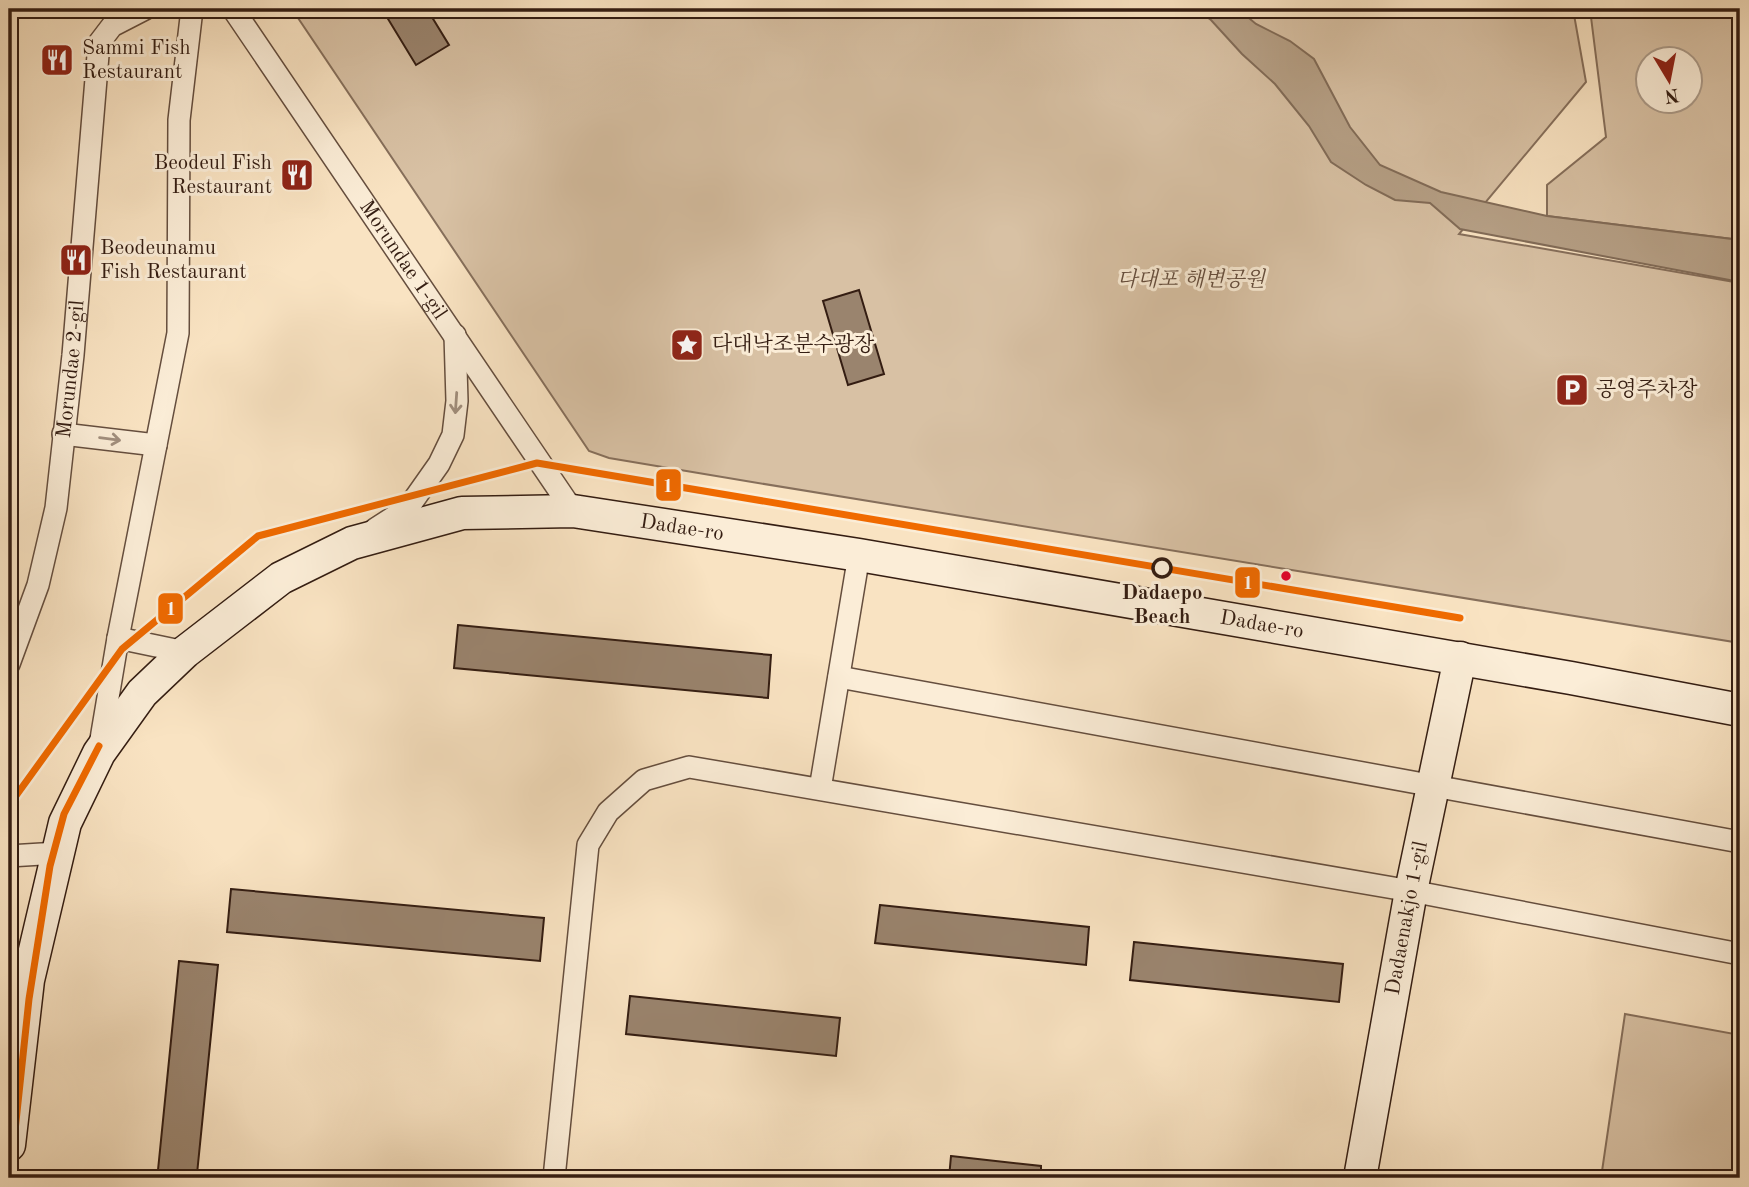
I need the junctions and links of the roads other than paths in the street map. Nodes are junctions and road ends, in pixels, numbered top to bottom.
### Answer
1 (145, 9) edge
2 (192, 9) edge
3 (233, 9) edge
4 (455, 335) junction
5 (63, 434) junction
6 (156, 445) junction
7 (573, 510) junction
8 (352, 543) junction
9 (859, 555) junction
10 (118, 638) junction
11 (185, 652) junction
12 (1460, 659) junction
13 (9, 664) edge
14 (839, 677) junction
15 (1740, 710) edge
16 (99, 753) junction
17 (1432, 786) junction
18 (820, 789) junction
19 (1740, 842) edge
20 (58, 853) junction
21 (9, 856) edge
22 (1411, 891) junction
23 (1740, 954) edge
24 (9, 1145) edge
25 (554, 1178) edge
26 (1360, 1178) edge

1 - 5 street, Morundae 2-gil
2 - 6 street
3 - 4 street, Morundae 1-gil
4 - 7 street, Morundae 1-gil
4 -> 8 street
5 -> 6 street
5 - 13 street, Morundae 2-gil
6 - 10 street
7 - 8 main road, Dadae-ro
7 - 9 main road, Dadae-ro
8 - 11 main road, Dadae-ro
9 - 12 main road, Dadae-ro
9 - 14 street
10 - 11 street
10 - 16 street
11 - 16 main road, Dadae-ro
12 - 15 main road, Dadae-ro
12 - 17 main road, Dadaenakjo 1-gil
14 - 17 street
14 - 18 street
16 - 20 main road, Dadae-ro
17 - 19 street
17 - 22 main road, Dadaenakjo 1-gil
18 - 22 street
18 - 25 street
20 - 21 street
20 - 24 main road, Dadae-ro
22 - 23 street
22 - 26 main road, Dadaenakjo 1-gil

